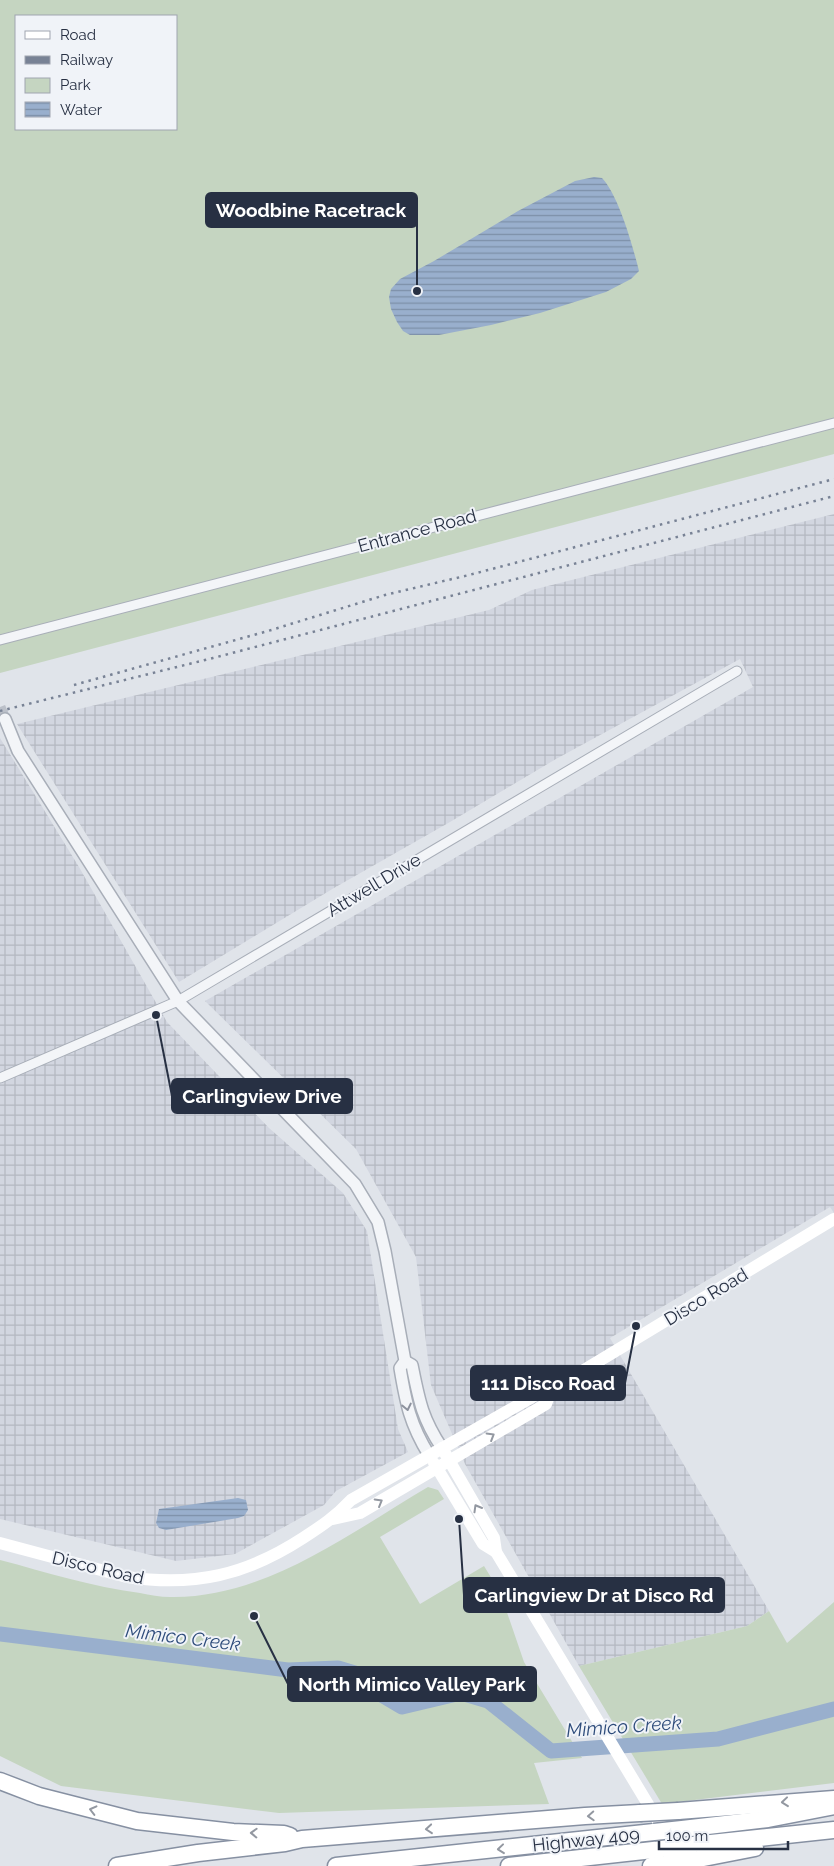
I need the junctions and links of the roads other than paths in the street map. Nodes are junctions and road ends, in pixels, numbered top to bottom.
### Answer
1 (834, 423) edge
2 (0, 640) edge
3 (736, 671) dead end
4 (5, 720) dead end
5 (178, 1001) junction
6 (0, 1078) edge
7 (834, 1219) edge
8 (404, 1361) junction
9 (552, 1390) junction
10 (442, 1448) junction
11 (429, 1455) junction
12 (449, 1462) junction
13 (438, 1468) junction
14 (333, 1519) junction
15 (0, 1544) edge
16 (496, 1552) junction
17 (0, 1782) edge
18 (834, 1799) edge
19 (834, 1806) edge
20 (834, 1831) edge
21 (302, 1839) junction
22 (665, 1856) junction
23 (692, 1857) edge
24 (117, 1866) edge
25 (336, 1866) edge
26 (509, 1866) edge
27 (651, 1866) edge

1 - 2 street, Entrance Road
3 - 5 street, Attwell Drive
4 - 5 street
5 - 6 street, Attwell Drive
5 - 8 street
7 - 9 main road, Disco Road
8 - 10 street
8 -> 11 street
9 - 10 main road, Disco Road
12 -> 9 main road, Disco Road
10 - 11 main road, Disco Road
10 - 12 main road
11 - 13 main road
11 - 14 main road, Disco Road
12 - 13 main road, Disco Road
16 -> 12 main road
14 -> 13 main road, Disco Road
13 - 16 main road
14 - 15 main road, Disco Road
16 - 23 main road
21 -> 17 highway
18 -> 21 highway, bridge
19 -> 25 highway, Highway 409, bridge
20 - 23 highway, Highway 409
21 - 24 highway
22 - 23 highway, Highway 409, bridge
22 - 26 highway, Highway 409
22 - 27 highway

